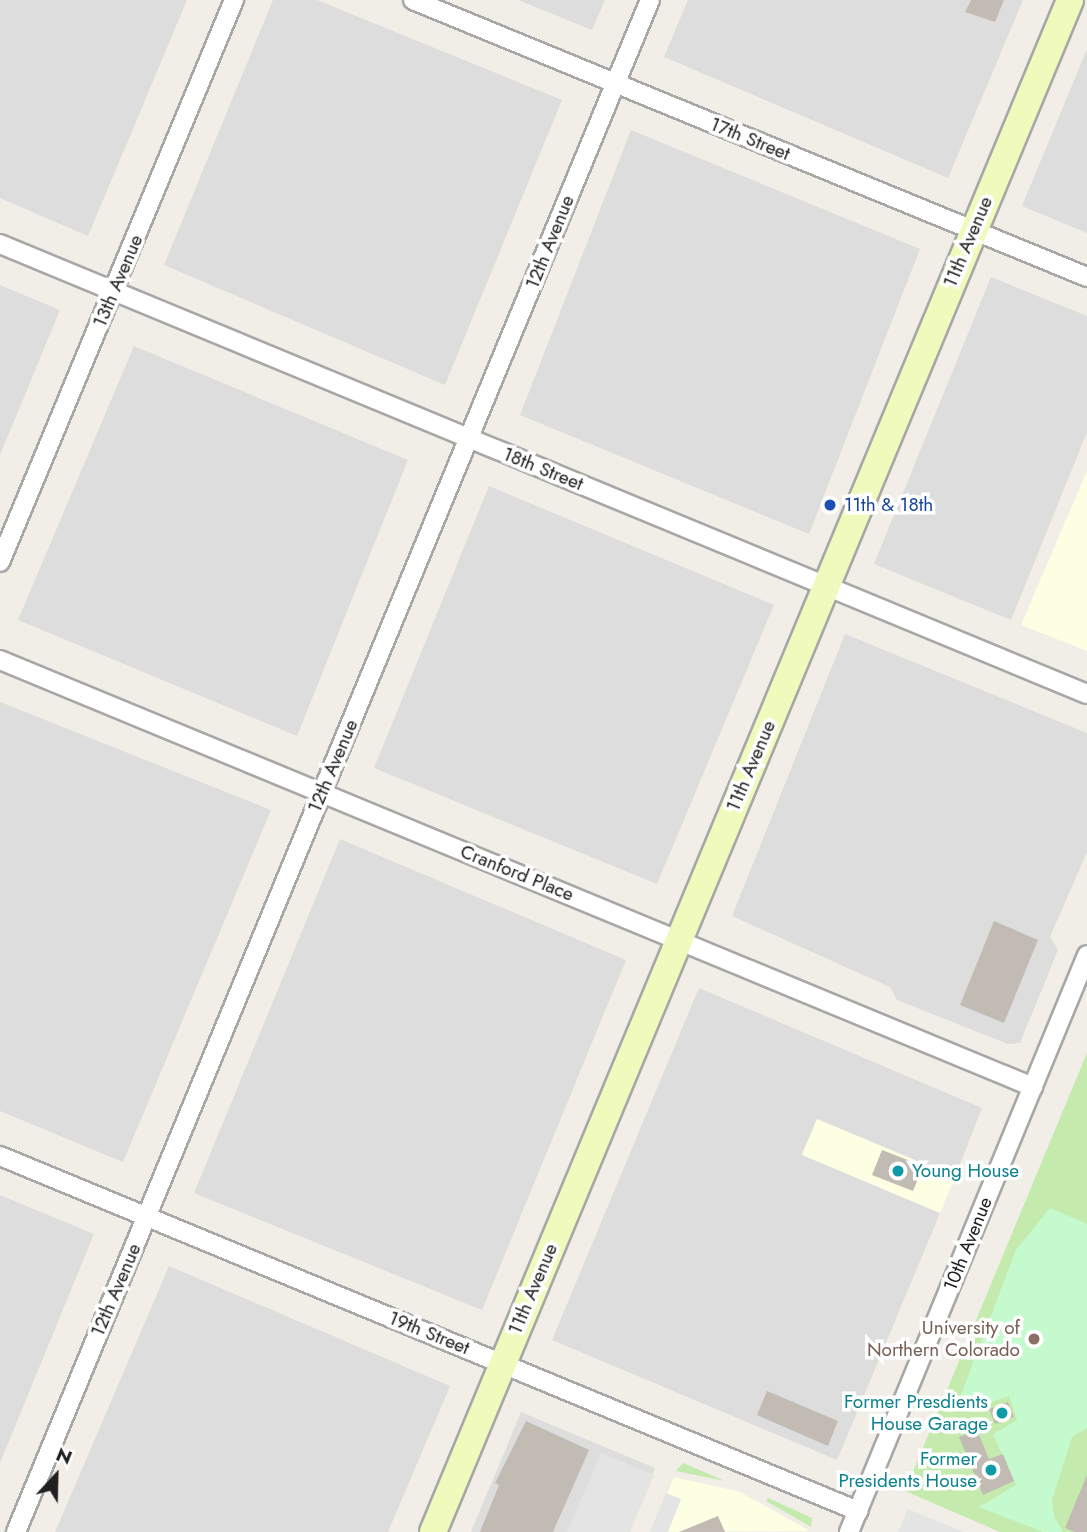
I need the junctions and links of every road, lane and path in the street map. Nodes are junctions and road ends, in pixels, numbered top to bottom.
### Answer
1 (234, 0) edge
2 (413, 0) edge
3 (650, 0) edge
4 (1070, 0) edge
5 (616, 84) junction
6 (973, 230) junction
7 (0, 244) edge
8 (1087, 278) edge
9 (114, 292) junction
10 (469, 439) junction
11 (0, 562) edge
12 (826, 585) junction
13 (0, 660) edge
14 (1087, 694) edge
15 (321, 793) junction
16 (678, 940) junction
17 (1087, 956) edge
18 (1033, 1087) junction
19 (0, 1156) edge
20 (146, 1217) junction
21 (502, 1363) junction
22 (858, 1511) junction
23 (16, 1532) edge
24 (433, 1532) edge
25 (849, 1532) edge

1 - 9 street, 13th Avenue
2 - 5 street, 17th Street
3 - 5 street, 12th Avenue
4 - 6 main road, 11th Avenue
5 - 6 street, 17th Street
5 - 10 street, 12th Avenue
6 - 8 street, 17th Street
6 - 12 main road, 11th Avenue
7 - 9 street, 18th Street
9 - 10 street, 18th Street
9 - 11 street, 13th Avenue
10 - 12 street, 18th Street
10 - 15 street, 12th Avenue
12 - 14 street, 18th Street
12 - 16 main road, 11th Avenue
13 - 15 street, Cranford Place
15 - 16 street, Cranford Place
15 - 20 street, 12th Avenue
16 - 18 street, Cranford Place
16 - 21 main road, 11th Avenue
17 - 18 street, 10th Avenue
18 - 22 street, 10th Avenue
19 - 20 street, 19th Street
20 - 21 street, 19th Street
20 - 23 street, 12th Avenue
21 - 22 street, 19th Street
21 - 24 main road, 11th Avenue
22 - 25 street, 10th Avenue

